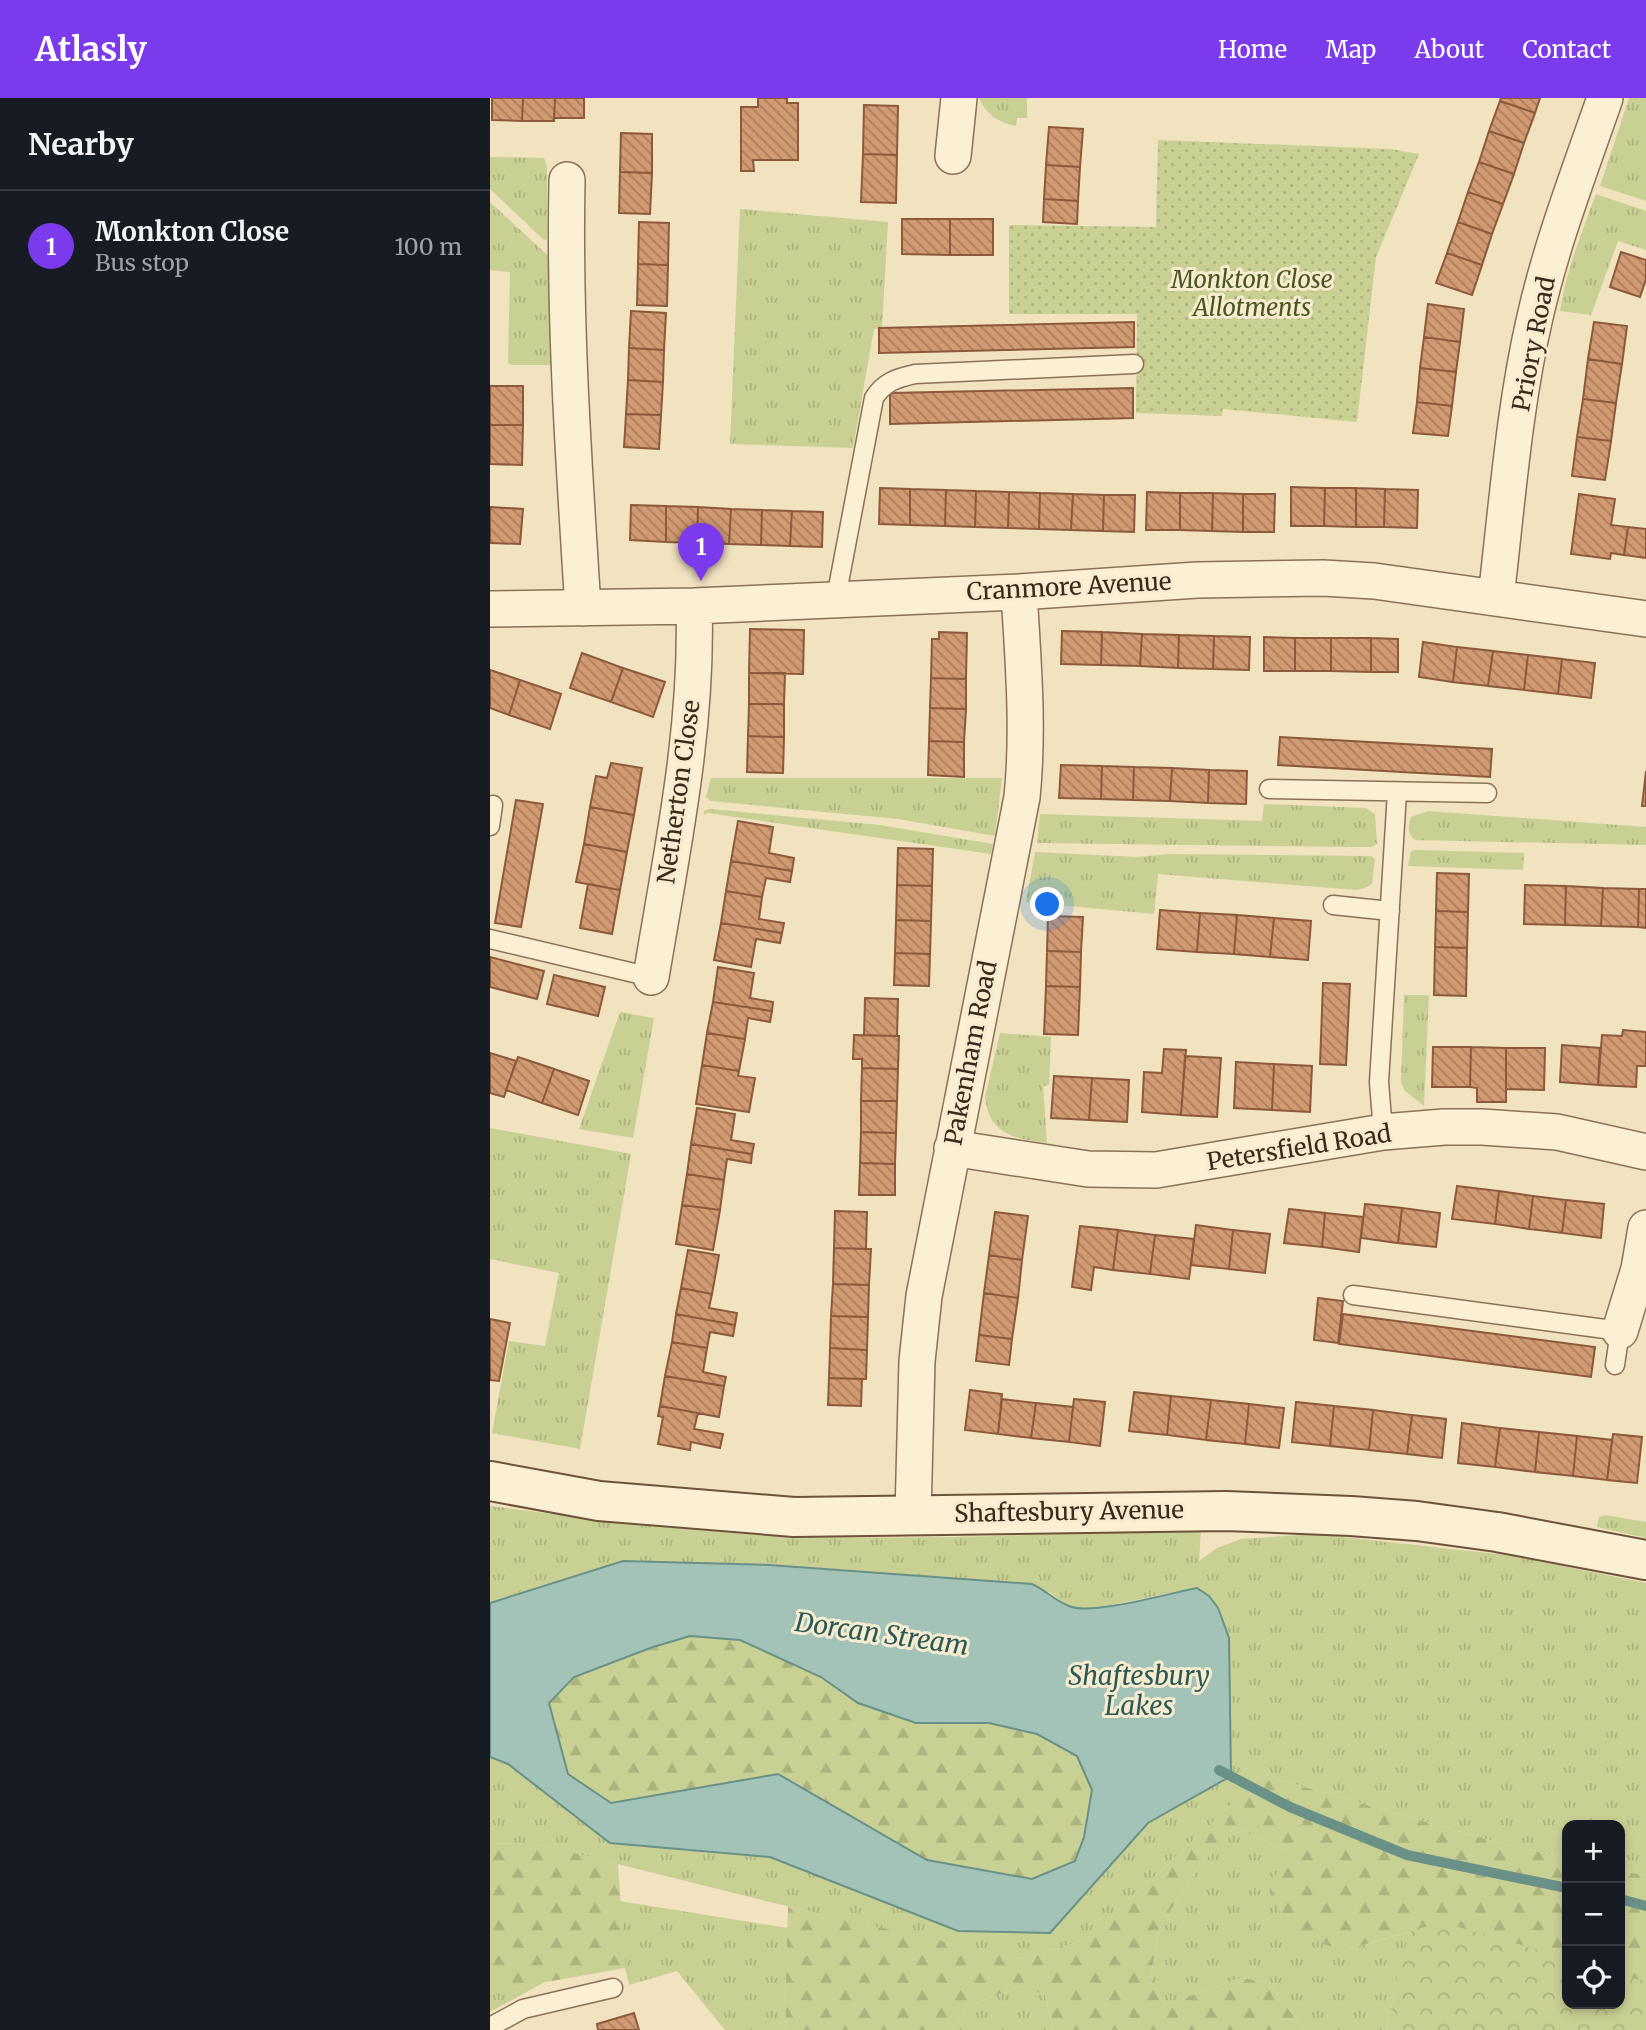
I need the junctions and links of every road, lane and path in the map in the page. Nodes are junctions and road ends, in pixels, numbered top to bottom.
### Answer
1 (959, 98) edge
2 (1605, 98) edge
3 (953, 156) dead end
4 (567, 180) dead end
5 (1133, 364) dead end
6 (1019, 592) junction
7 (1496, 597) junction
8 (836, 598) junction
9 (694, 606) junction
10 (583, 608) junction
11 (490, 609) edge
12 (1646, 618) edge
13 (1269, 789) dead end
14 (1397, 792) junction
15 (1487, 793) dead end
16 (493, 805) dead end
17 (490, 827) edge
18 (1333, 905) dead end
19 (1390, 911) junction
20 (490, 939) edge
21 (651, 978) joint
22 (1383, 1132) junction
23 (952, 1148) junction
24 (1646, 1152) edge
25 (1646, 1228) edge
26 (1642, 1270) edge
27 (1353, 1295) dead end
28 (1618, 1348) joint
29 (490, 1481) edge
30 (913, 1514) junction
31 (1646, 1560) edge
32 (613, 1987) dead end
33 (490, 2027) edge

1 - 3 street
2 - 7 street, Priory Road
4 - 10 street
5 - 8 lane
6 - 7 street, Cranmore Avenue
6 - 8 street, Cranmore Avenue
6 - 23 street, Pakenham Road
7 - 12 street, Cranmore Avenue
8 - 9 street, Cranmore Avenue
9 - 10 street, Cranmore Avenue
9 - 21 street, Netherton Close
10 - 11 street, Cranmore Avenue
13 - 14 lane
14 - 15 lane
14 - 19 lane
16 - 17 lane
18 - 19 lane
19 - 22 lane
20 - 21 lane
22 - 23 street, Petersfield Road
22 - 24 street, Petersfield Road
23 - 30 street, Pakenham Road
25 - 26 street
26 - 28 street
27 - 28 lane
29 - 30 street, Shaftesbury Avenue
30 - 31 street, Shaftesbury Avenue
32 - 33 lane

